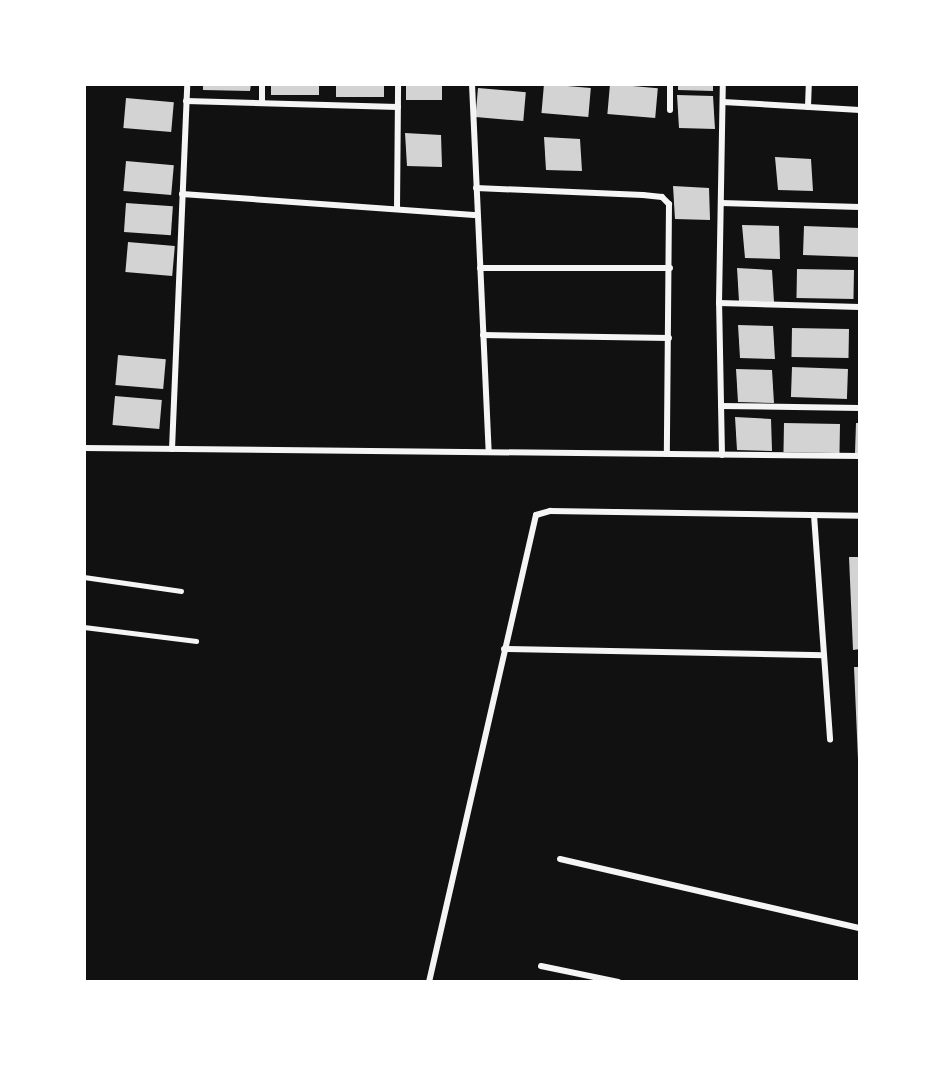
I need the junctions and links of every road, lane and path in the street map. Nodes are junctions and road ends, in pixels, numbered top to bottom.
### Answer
1 (187, 84) edge
2 (262, 84) edge
3 (398, 84) edge
4 (472, 84) edge
5 (670, 84) edge
6 (723, 84) edge
7 (809, 84) edge
8 (186, 101) junction
9 (723, 102) junction
10 (262, 103) junction
11 (398, 107) junction
12 (808, 107) junction
13 (670, 110) dead end
14 (860, 110) edge
15 (476, 188) junction
16 (182, 194) junction
17 (721, 203) junction
18 (860, 207) edge
19 (397, 209) junction
20 (477, 215) junction
21 (480, 268) junction
22 (670, 268) junction
23 (719, 303) junction
24 (860, 307) edge
25 (483, 335) junction
26 (669, 338) junction
27 (721, 406) junction
28 (860, 408) edge
29 (84, 448) edge
30 (172, 449) junction
31 (489, 452) junction
32 (667, 454) junction
33 (722, 455) junction
34 (860, 456) edge
35 (814, 515) junction
36 (860, 516) edge
37 (84, 577) edge
38 (181, 591) dead end
39 (84, 627) edge
40 (196, 641) dead end
41 (504, 649) junction
42 (824, 655) junction
43 (830, 739) dead end
44 (560, 859) dead end
45 (860, 928) edge
46 (541, 966) dead end
47 (429, 982) edge
48 (618, 982) edge

1 - 8 street
2 - 10 street
3 - 11 street
4 - 15 street
5 - 13 street
6 - 9 street
7 - 12 street
8 - 10 street
8 - 16 street
9 - 12 street
9 - 17 street
10 - 11 street
11 - 19 street
12 - 14 street
15 - 20 street
15 - 22 street
16 - 19 street
16 - 30 street
17 - 18 street
17 - 23 street
19 - 20 street
20 - 21 street
21 - 22 street
21 - 25 street
22 - 26 street
23 - 24 street
23 - 27 street
25 - 26 street
25 - 31 street
26 - 32 street
27 - 28 street
27 - 33 street
29 - 30 street
30 - 31 street
31 - 32 street
32 - 33 street
33 - 34 street
35 - 36 street
35 - 41 street
35 - 42 street
37 - 38 lane
39 - 40 lane
41 - 42 street
41 - 47 street
42 - 43 street
44 - 45 street
46 - 48 street

